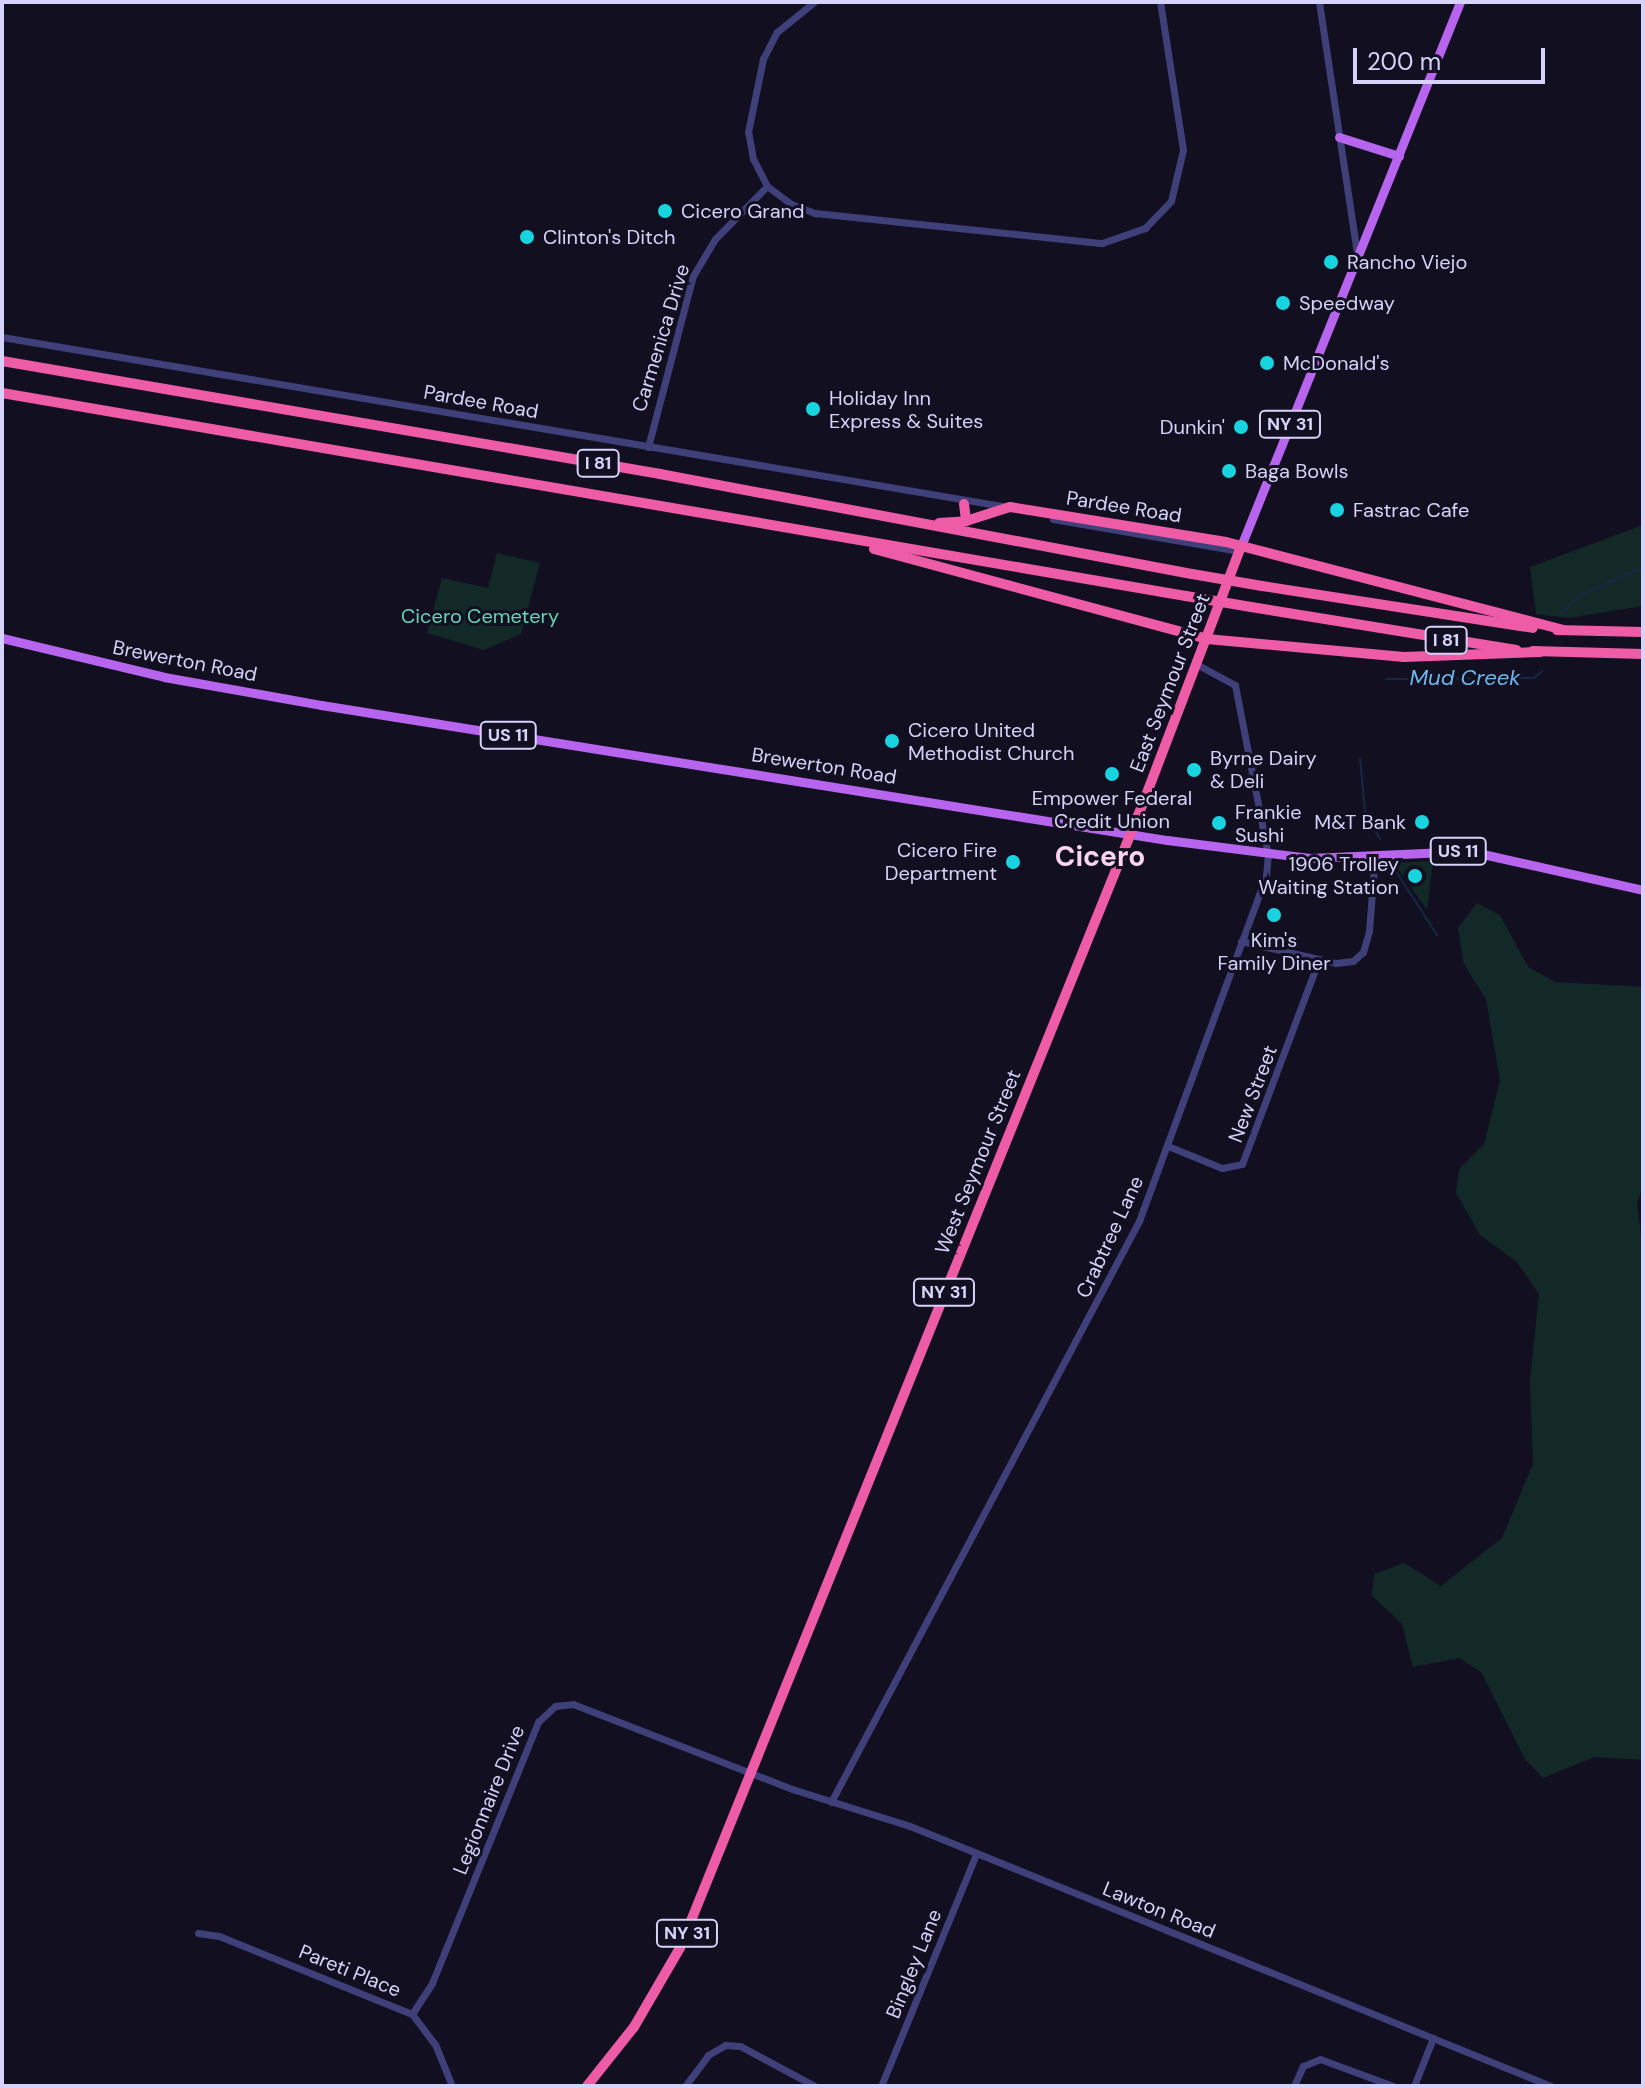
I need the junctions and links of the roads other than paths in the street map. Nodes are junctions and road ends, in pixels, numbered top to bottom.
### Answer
1 (814, 2) edge
2 (1160, 2) edge
3 (1319, 2) edge
4 (1460, 2) edge
5 (1339, 137) junction
6 (1399, 156) junction
7 (767, 186) junction
8 (1358, 257) junction
9 (2, 337) edge
10 (2, 361) edge
11 (2, 393) edge
12 (648, 447) junction
13 (959, 502) junction
14 (1010, 507) junction
15 (998, 510) junction
16 (902, 521) junction
17 (966, 521) junction
18 (842, 538) junction
19 (1240, 548) junction
20 (1564, 630) junction
21 (1643, 632) edge
22 (2, 638) edge
23 (1207, 639) junction
24 (1540, 652) junction
25 (1643, 654) edge
26 (1198, 665) junction
27 (1130, 832) junction
28 (1375, 854) junction
29 (1268, 855) junction
30 (1643, 890) edge
31 (1241, 941) junction
32 (1319, 959) junction
33 (1168, 1146) junction
34 (752, 1773) junction
35 (831, 1802) junction
36 (976, 1854) junction
37 (198, 1933) dead end
38 (412, 2014) junction
39 (1433, 2038) junction
40 (794, 2082) edge
41 (452, 2086) edge
42 (587, 2086) edge
43 (685, 2086) edge
44 (815, 2086) edge
45 (881, 2086) edge
46 (1294, 2086) edge
47 (1393, 2086) edge
48 (1414, 2086) edge
49 (1551, 2086) edge

1 - 7 street
2 - 7 street
3 - 5 street
4 - 6 main road, NY 31
5 - 6 main road
5 - 8 street
6 - 8 main road, NY 31
7 - 12 street, Carmenica Drive
8 - 19 main road, NY 31
9 - 12 street, Pardee Road
10 - 16 highway, I 81
11 - 18 highway, I 81
12 - 13 street, Pardee Road
13 - 14 street, Pardee Road
13 - 15 street, Pardee Road
13 - 17 highway
14 - 15 highway
14 - 19 highway, Pardee Road
15 - 17 highway
15 - 19 street, Pardee Road
16 - 17 highway
16 - 20 highway, I 81, bridge
18 - 23 highway
18 - 24 highway, I 81, bridge
19 - 20 highway
19 - 23 highway, East Seymour Street / NY 31
20 - 21 highway, I 81
22 - 27 main road, Brewerton Road / US 11
23 - 24 highway
23 - 26 highway, East Seymour Street / NY 31
24 - 25 highway, I 81
26 - 27 highway, East Seymour Street / NY 31
26 - 29 street, Crabtree Lane
27 - 29 main road, Brewerton Road / US 11
27 - 34 highway, West Seymour Street / NY 31
28 - 29 main road, Brewerton Road / US 11
28 - 30 main road, Brewerton Road / US 11
28 - 32 street
29 - 31 street, Crabtree Lane
31 - 32 street
31 - 33 street, Crabtree Lane
32 - 33 street, New Street
33 - 35 street, Crabtree Lane
34 - 35 street, Lawton Road
34 - 38 street, Legionnaire Drive
34 - 42 highway, NY 31
35 - 36 street, Lawton Road
36 - 39 street, Lawton Road
36 - 45 street, Bingley Lane
37 - 38 street, Pareti Place
38 - 41 street, Pareti Place
39 - 48 street
39 - 49 street, Lawton Road
40 - 43 street
40 - 44 street
46 - 47 street

